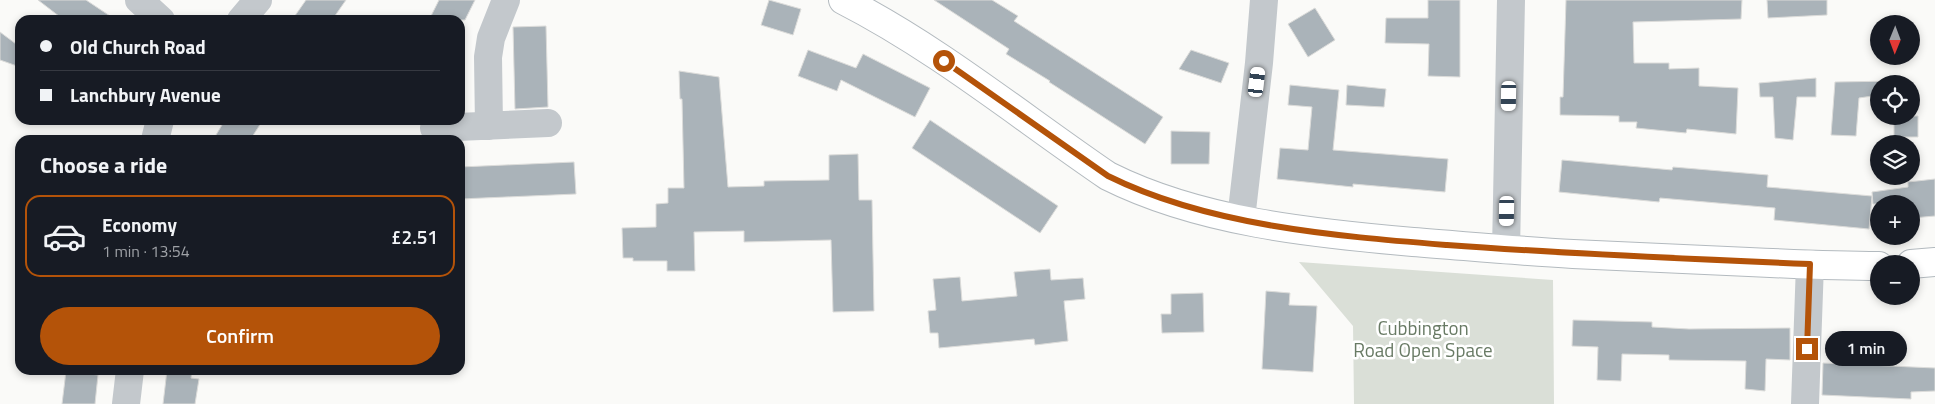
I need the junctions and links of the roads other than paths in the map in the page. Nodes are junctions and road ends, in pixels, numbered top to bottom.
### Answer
1 (139, 0) edge
2 (258, 0) edge
3 (506, 0) edge
4 (842, 0) edge
5 (1264, 0) edge
6 (1511, 0) edge
7 (156, 15) edge
8 (245, 15) edge
9 (548, 123) dead end
10 (489, 126) junction
11 (434, 128) dead end
12 (1241, 219) junction
13 (1506, 250) junction
14 (1935, 262) edge
15 (1920, 263) edge
16 (1810, 264) junction
17 (1870, 266) edge
18 (129, 375) edge
19 (126, 404) edge
20 (1805, 404) edge

1 - 7 street
2 - 8 street
3 - 10 street
4 - 12 main road
5 - 12 street
6 - 13 street
9 - 10 street
10 - 11 street
12 - 13 main road
13 - 16 main road
14 - 15 main road
16 - 17 main road
16 - 20 street
18 - 19 street

